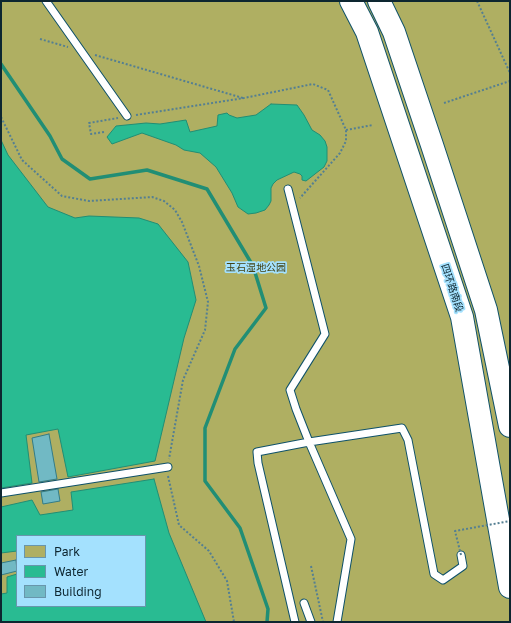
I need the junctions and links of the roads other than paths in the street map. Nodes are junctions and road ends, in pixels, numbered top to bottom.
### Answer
1 (46, 1) edge
2 (351, 1) edge
3 (379, 1) edge
4 (127, 116) road end
5 (288, 188) dead end
6 (510, 426) edge
7 (309, 442) junction
8 (168, 467) road end
9 (1, 493) edge
10 (461, 555) road end
11 (510, 587) edge
12 (304, 603) dead end
13 (295, 622) edge
14 (311, 622) edge
15 (336, 622) edge

1 - 4 lane
2 - 11 highway, 四环路南段
3 - 6 highway
5 - 7 lane
7 - 10 lane
7 - 13 lane
7 - 15 lane
8 - 9 lane
12 - 14 lane

